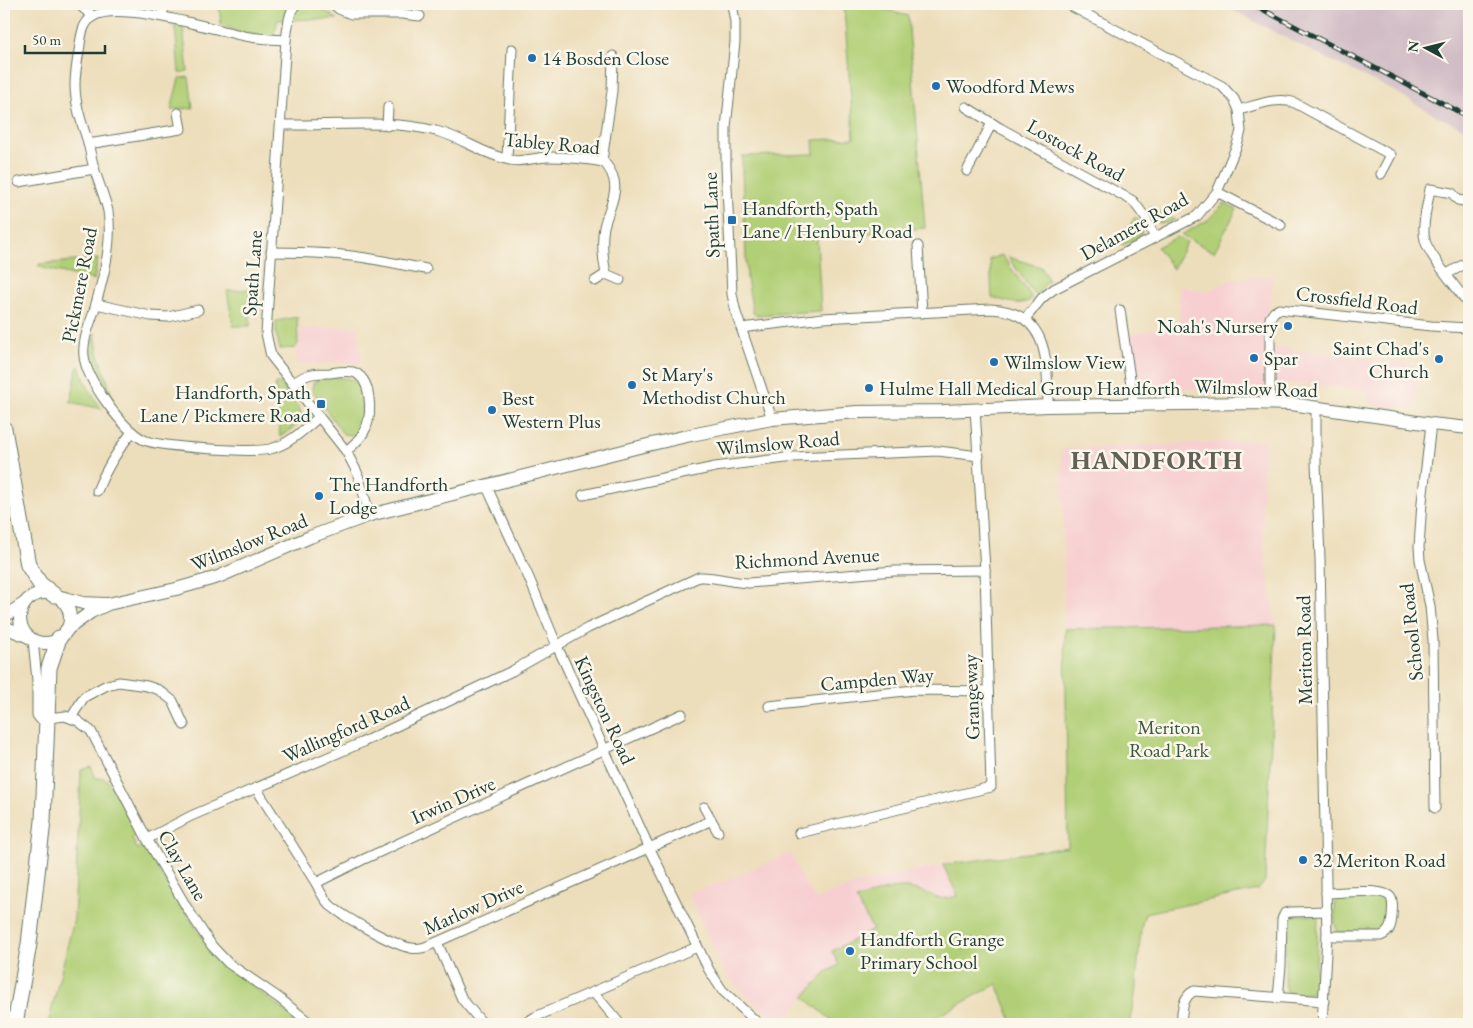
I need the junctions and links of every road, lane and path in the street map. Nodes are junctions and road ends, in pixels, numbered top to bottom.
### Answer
1 (78, 4) edge
2 (166, 4) edge
3 (296, 4) edge
4 (333, 4) edge
5 (732, 4) edge
6 (1067, 4) edge
7 (92, 16) junction
8 (161, 16) junction
9 (420, 16) dead end
10 (286, 40) junction
11 (512, 49) dead end
12 (613, 56) dead end
13 (388, 107) dead end
14 (966, 107) dead end
15 (1239, 110) junction
16 (178, 113) dead end
17 (992, 123) junction
18 (281, 125) junction
19 (387, 126) junction
20 (88, 144) junction
21 (507, 159) junction
22 (602, 161) junction
23 (94, 170) junction
24 (967, 171) dead end
25 (1381, 174) dead end
26 (19, 182) dead end
27 (1217, 192) junction
28 (1469, 202) edge
29 (1281, 225) dead end
30 (1155, 238) junction
31 (918, 246) dead end
32 (271, 252) junction
33 (1468, 262) edge
34 (426, 269) dead end
35 (606, 274) junction
36 (1447, 274) junction
37 (620, 280) dead end
38 (595, 281) dead end
39 (96, 304) junction
40 (1469, 304) edge
41 (198, 310) dead end
42 (1120, 310) dead end
43 (922, 313) junction
44 (1026, 319) junction
45 (741, 328) junction
46 (1469, 328) edge
47 (294, 383) junction
48 (1270, 404) junction
49 (1048, 406) junction
50 (1134, 406) junction
51 (1316, 407) junction
52 (975, 410) junction
53 (319, 417) junction
54 (772, 419) junction
55 (1432, 424) junction
56 (1469, 428) edge
57 (4, 429) edge
58 (132, 432) junction
59 (346, 451) junction
60 (979, 456) junction
61 (486, 485) junction
62 (97, 491) dead end
63 (583, 495) dead end
64 (370, 515) junction
65 (985, 570) junction
66 (56, 596) junction
67 (27, 601) junction
68 (108, 604) junction
69 (4, 616) edge
70 (4, 627) edge
71 (63, 634) junction
72 (31, 639) junction
73 (557, 646) junction
74 (988, 692) junction
75 (769, 706) dead end
76 (682, 714) dead end
77 (72, 718) junction
78 (46, 719) junction
79 (184, 726) dead end
80 (605, 750) junction
81 (256, 788) junction
82 (704, 807) dead end
83 (1435, 808) dead end
84 (710, 821) junction
85 (718, 832) dead end
86 (798, 833) dead end
87 (147, 839) junction
88 (649, 847) junction
89 (316, 883) junction
90 (1326, 893) junction
91 (1327, 911) junction
92 (1327, 936) junction
93 (437, 942) junction
94 (697, 947) junction
95 (594, 993) junction
96 (1278, 998) junction
97 (1324, 1000) junction
98 (15, 1024) edge
99 (311, 1024) edge
100 (482, 1024) edge
101 (524, 1024) edge
102 (620, 1024) edge
103 (759, 1024) edge
104 (1181, 1024) edge
105 (1322, 1024) edge

1 - 7 street
2 - 8 street
3 - 10 street, Spath Lane
4 - 9 street
5 - 45 street, Spath Lane
6 - 15 street
7 - 8 street
7 - 20 street, Pickmere Road
8 - 10 street
10 - 18 street, Spath Lane
11 - 21 street
12 - 22 street
13 - 19 street
14 - 17 street, Lostock Road
15 - 25 street
15 - 27 street, Delamere Road
16 - 20 street
17 - 24 street
17 - 30 street, Lostock Road
18 - 19 street, Tabley Road
18 - 32 street, Spath Lane
19 - 21 street, Tabley Road
20 - 23 street, Pickmere Road
21 - 22 street, Tabley Road
22 - 35 street, Tabley Road
23 - 26 street
23 - 39 street, Pickmere Road
27 - 29 street
27 - 30 street, Delamere Road
28 - 36 street
30 - 44 street, Delamere Road
31 - 43 street
32 - 34 street
32 - 47 street, Spath Lane
33 - 36 street
35 - 37 street
35 - 38 street
36 - 40 street
39 - 41 street
39 - 58 street, Pickmere Road
42 - 50 street
43 - 44 street
43 - 45 street
44 - 49 street
45 - 54 street, Spath Lane
46 - 48 street, Crossfield Road
47 - 53 street, Spath Lane
47 - 59 street
48 - 50 main road, Wilmslow Road
48 - 51 main road, Wilmslow Road
49 - 50 main road, Wilmslow Road
49 - 52 main road, Wilmslow Road
51 - 55 main road, Wilmslow Road
51 - 90 street, Meriton Road
52 - 54 main road, Wilmslow Road
52 - 60 street, Grangeway
53 - 58 street, Pickmere Road
53 - 59 street, Spath Lane
54 - 61 main road, Wilmslow Road
55 - 56 main road, Wilmslow Road
55 - 83 street, School Road
57 - 66 highway
58 - 62 street
59 - 64 street, Spath Lane
60 - 63 street, Wilmslow Road
60 - 65 street, Grangeway
61 - 64 main road, Wilmslow Road
61 - 73 street, Kingston Road
64 - 68 main road, Wilmslow Road
65 - 73 street, Richmond Avenue
65 - 74 street, Grangeway
66 - 67 main road
66 - 68 main road, Wilmslow Road
66 - 71 main road
67 - 69 main road
67 - 72 main road
68 - 71 main road, Wilmslow Road
70 - 72 main road
71 - 72 main road
71 - 78 highway
72 - 78 street
73 - 80 street, Kingston Road
73 - 81 street, Wallingford Road
74 - 75 street, Campden Way
74 - 86 street, Grangeway
76 - 80 street, Irwin Drive
77 - 78 street
77 - 79 street
77 - 87 street, Clay Lane
78 - 98 highway
80 - 88 street, Kingston Road
80 - 89 street, Irwin Drive
81 - 87 street, Wallingford Road
81 - 89 street, Marlow Drive
82 - 84 street
84 - 85 street
84 - 88 street, Marlow Drive
87 - 99 street, Clay Lane
88 - 93 street, Marlow Drive
88 - 94 street, Kingston Road
89 - 93 street, Marlow Drive
90 - 91 street, Meriton Road
90 - 92 street
91 - 92 street, Meriton Road
91 - 96 street
92 - 97 street, Meriton Road
93 - 100 street
94 - 95 street
94 - 103 street, Kingston Road
95 - 101 street
95 - 102 street
96 - 97 street
96 - 104 street
97 - 105 street, Meriton Road

